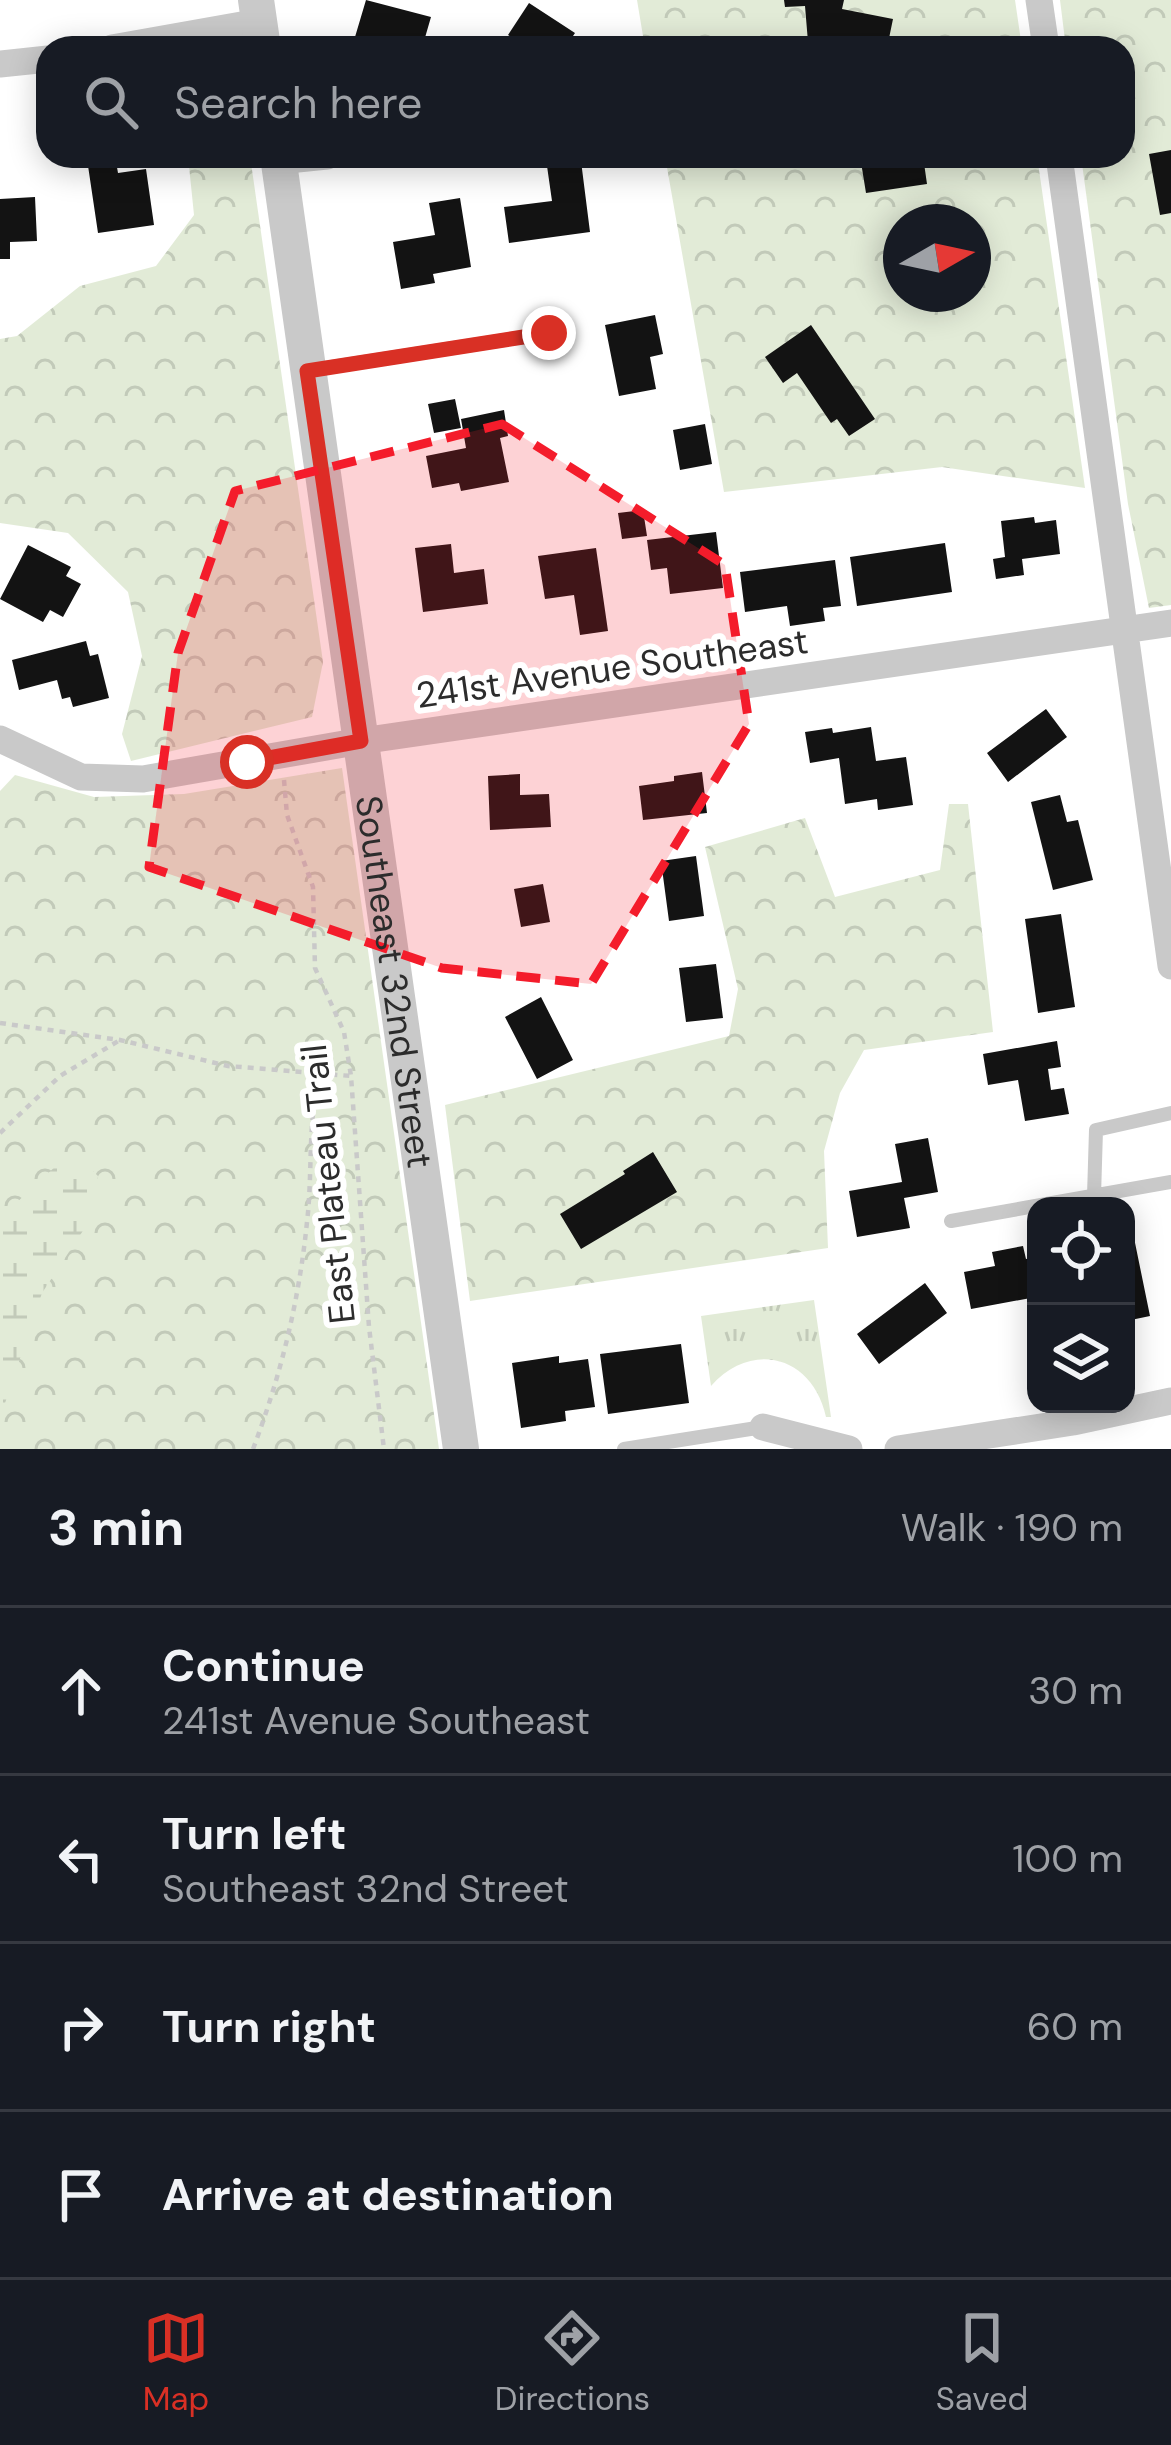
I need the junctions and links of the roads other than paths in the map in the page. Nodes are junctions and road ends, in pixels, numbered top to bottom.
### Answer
1 (1039, 0) edge
2 (259, 23) edge
3 (183, 36) edge
4 (1044, 36) edge
5 (36, 60) edge
6 (0, 64) edge
7 (279, 168) edge
8 (1061, 168) edge
9 (549, 333) dead end
10 (307, 371) junction
11 (1171, 623) edge
12 (1123, 630) junction
13 (0, 739) edge
14 (361, 741) junction
15 (1171, 966) edge
16 (1171, 1113) edge
17 (1171, 1182) edge
18 (1094, 1196) junction
19 (951, 1221) dead end
20 (1171, 1401) edge
21 (763, 1426) joint
22 (461, 1449) edge
23 (624, 1449) edge
24 (849, 1449) edge
25 (898, 1449) edge

1 - 4 street
2 - 3 street
5 - 6 street
7 - 10 street, Southeast 32nd Street
8 - 12 street
9 - 10 lane
10 - 14 street, Southeast 32nd Street
11 - 12 street, 241st Avenue Southeast
12 - 14 street, 241st Avenue Southeast
12 - 15 street
13 - 14 street, 241st Avenue Southeast
14 - 22 street, Southeast 32nd Street
16 - 18 lane
17 - 18 lane
18 - 19 lane
20 - 25 street
21 - 23 lane
21 - 24 street

